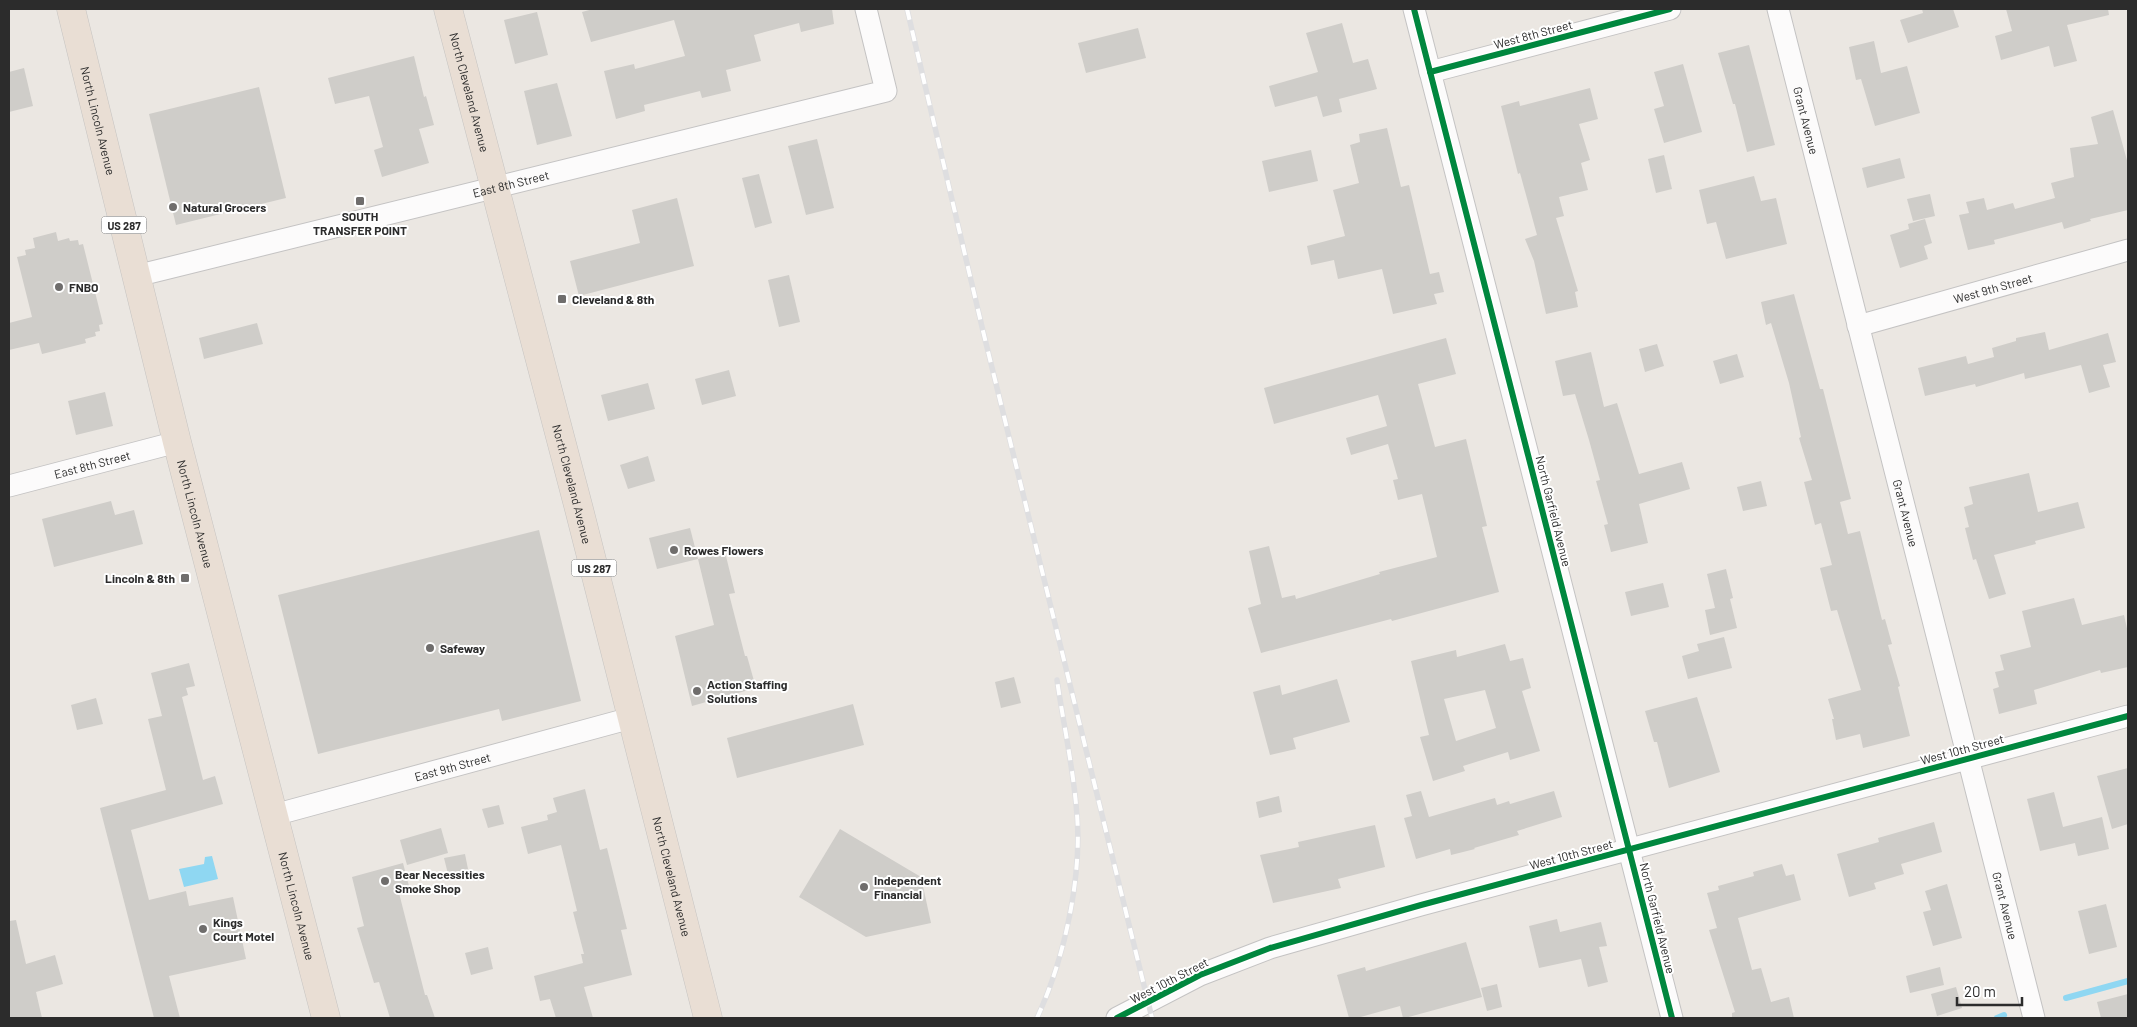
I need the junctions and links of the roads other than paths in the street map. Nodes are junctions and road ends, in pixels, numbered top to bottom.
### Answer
1 (71, 9) edge
2 (448, 9) edge
3 (866, 9) edge
4 (1414, 9) edge
5 (1670, 9) edge
6 (1778, 9) edge
7 (1430, 72) junction
8 (495, 187) junction
9 (2128, 250) edge
10 (136, 276) junction
11 (1858, 326) junction
12 (177, 442) junction
13 (9, 486) edge
14 (2128, 716) edge
15 (631, 718) junction
16 (1970, 758) junction
17 (274, 815) junction
18 (1629, 850) junction
19 (326, 1018) edge
20 (708, 1018) edge
21 (1117, 1018) edge
22 (1672, 1018) edge
23 (2034, 1018) edge

1 - 10 highway, North Lincoln Avenue / US 287
2 - 8 highway, North Cleveland Avenue / US 287
3 - 8 street, East 8th Street
4 - 7 street, North Garfield Avenue
5 - 7 street, West 8th Street
6 - 11 street, Grant Avenue
7 - 18 street, North Garfield Avenue
8 - 10 street, East 8th Street
8 - 15 highway, North Cleveland Avenue / US 287
9 - 11 street, West 9th Street
10 - 12 highway, North Lincoln Avenue / US 287
11 - 16 street, Grant Avenue
12 - 13 street, East 8th Street
12 - 17 highway, North Lincoln Avenue / US 287
14 - 16 street, West 10th Street
15 - 17 street, East 9th Street
15 - 20 highway, North Cleveland Avenue / US 287
16 - 18 street, West 10th Street
16 - 23 street, Grant Avenue
17 - 19 highway, North Lincoln Avenue / US 287
18 - 21 street, West 10th Street
18 - 22 street, North Garfield Avenue

